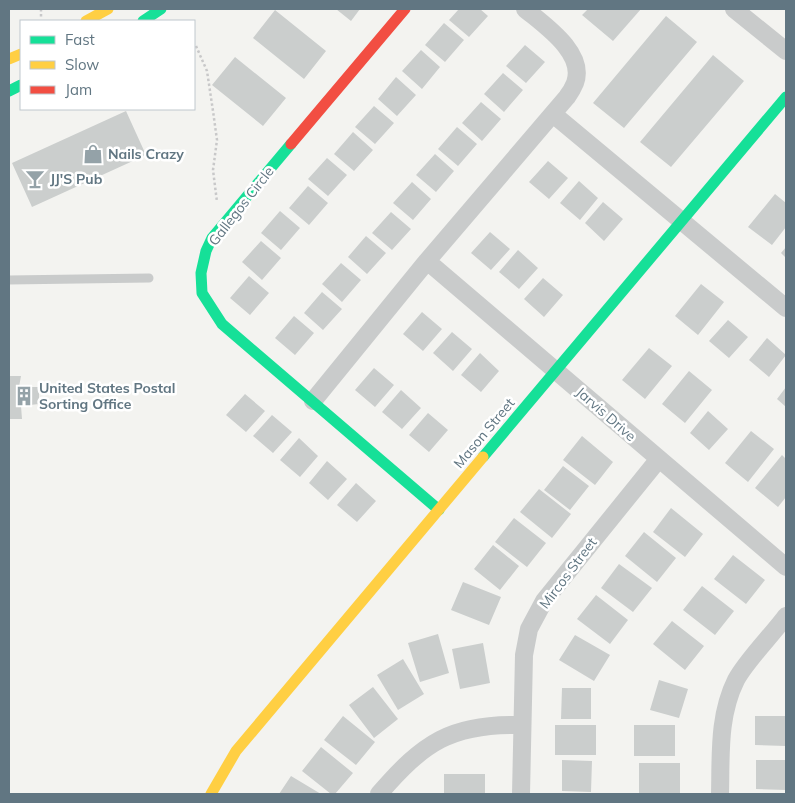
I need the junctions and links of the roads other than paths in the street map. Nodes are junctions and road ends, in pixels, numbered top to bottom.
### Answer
1 (108, 9) edge
2 (161, 9) edge
3 (405, 9) edge
4 (525, 9) edge
5 (734, 9) edge
6 (88, 20) edge
7 (144, 20) edge
8 (786, 51) edge
9 (786, 97) edge
10 (553, 114) junction
11 (683, 221) junction
12 (427, 261) junction
13 (149, 278) dead end
14 (9, 280) edge
15 (786, 308) edge
16 (556, 370) junction
17 (313, 401) junction
18 (658, 460) junction
19 (439, 510) junction
20 (786, 567) edge
21 (786, 616) edge
22 (521, 725) junction
23 (211, 794) edge
24 (379, 794) edge
25 (521, 794) edge
26 (720, 794) edge

1 - 6 street
2 - 7 street
3 - 17 street, Gallegos Circle
4 - 10 street
5 - 8 street
9 - 11 street, Mason Street
10 - 11 street
10 - 12 street
11 - 15 street
11 - 16 street, Mason Street
12 - 16 street, Jarvis Drive
12 - 17 street
13 - 14 lane
16 - 18 street, Jarvis Drive
16 - 19 street, Mason Street
17 - 19 street, Gallegos Circle
18 - 20 street, Jarvis Drive
18 - 22 street, Mircos Street
19 - 23 street, Mason Street
21 - 26 street
22 - 24 street
22 - 25 street, Mircos Street

